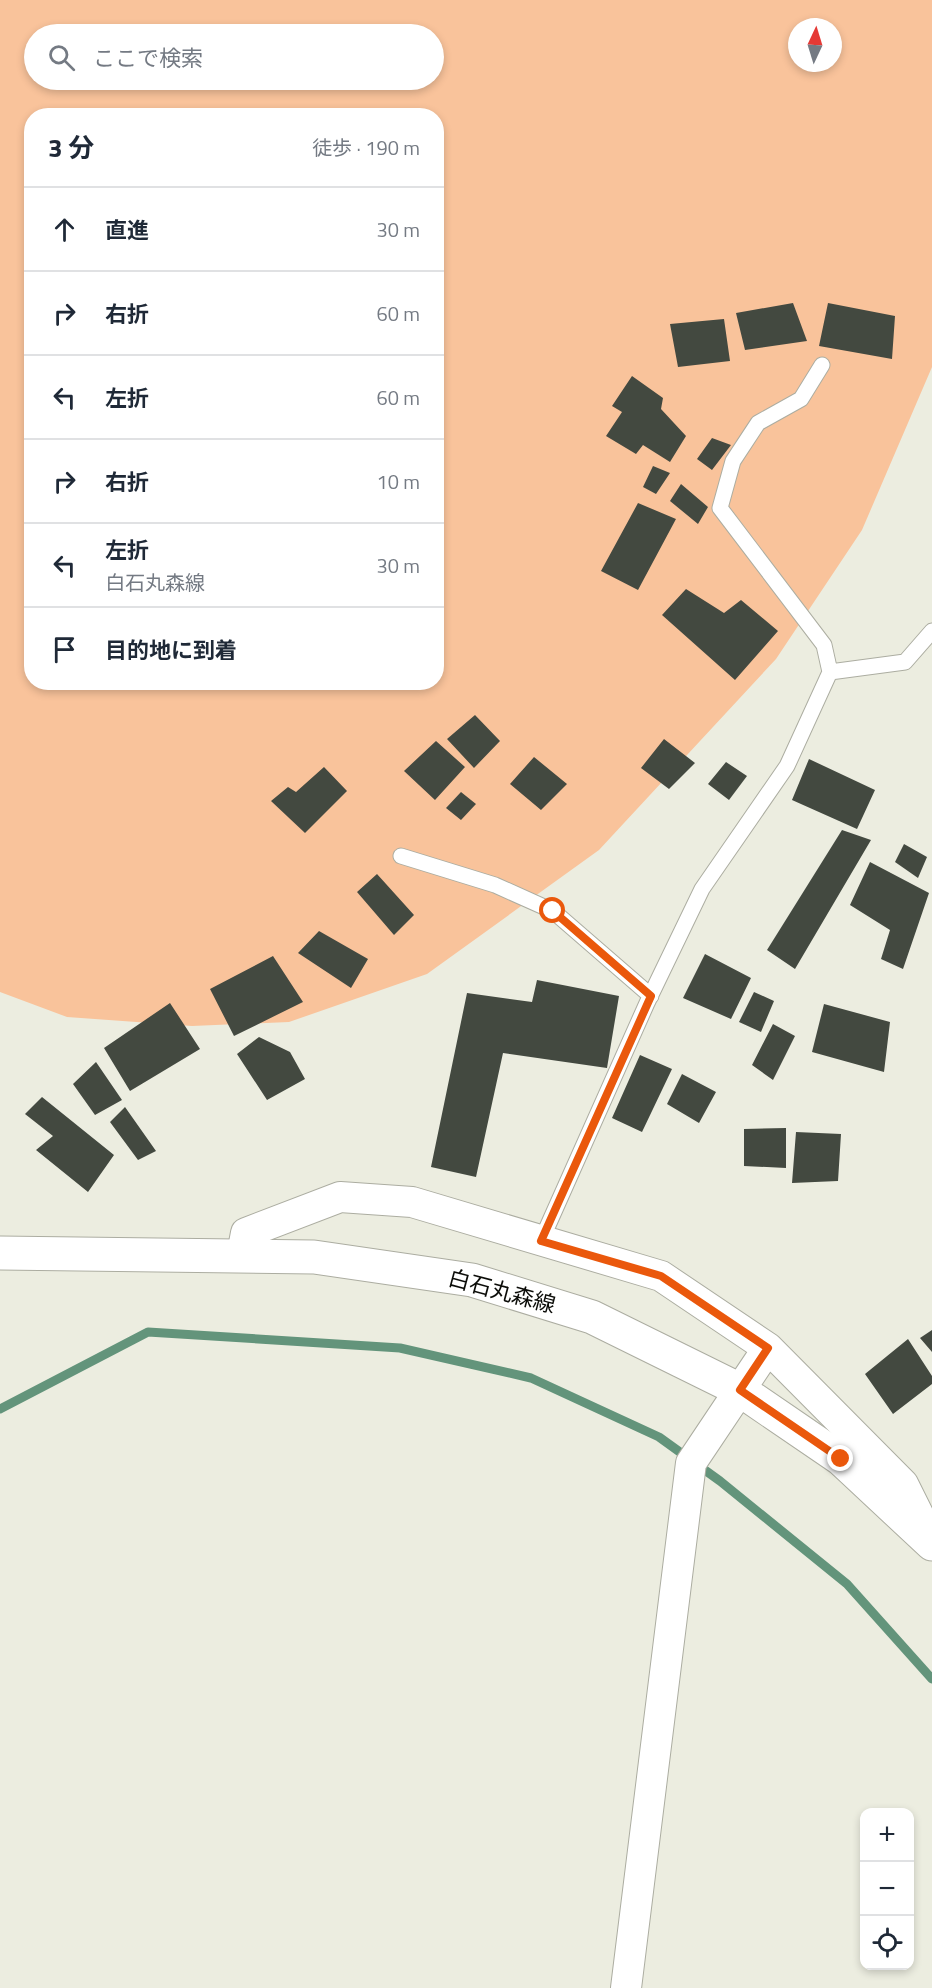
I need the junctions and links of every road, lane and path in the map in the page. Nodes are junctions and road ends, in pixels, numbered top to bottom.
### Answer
1 (822, 365) dead end
2 (932, 631) edge
3 (830, 672) junction
4 (401, 856) dead end
5 (651, 996) junction
6 (541, 1241) junction
7 (0, 1253) edge
8 (242, 1254) junction
9 (768, 1348) junction
10 (740, 1390) junction
11 (924, 1536) edge
12 (626, 1988) edge

1 - 3 lane
2 - 3 lane
3 - 5 lane
4 - 5 lane
5 - 6 lane
6 - 8 street
6 - 9 street
7 - 8 main road, 白石丸森線
8 - 10 main road, 白石丸森線
9 - 10 street
9 - 11 street
10 - 11 main road, 白石丸森線
10 - 12 street

